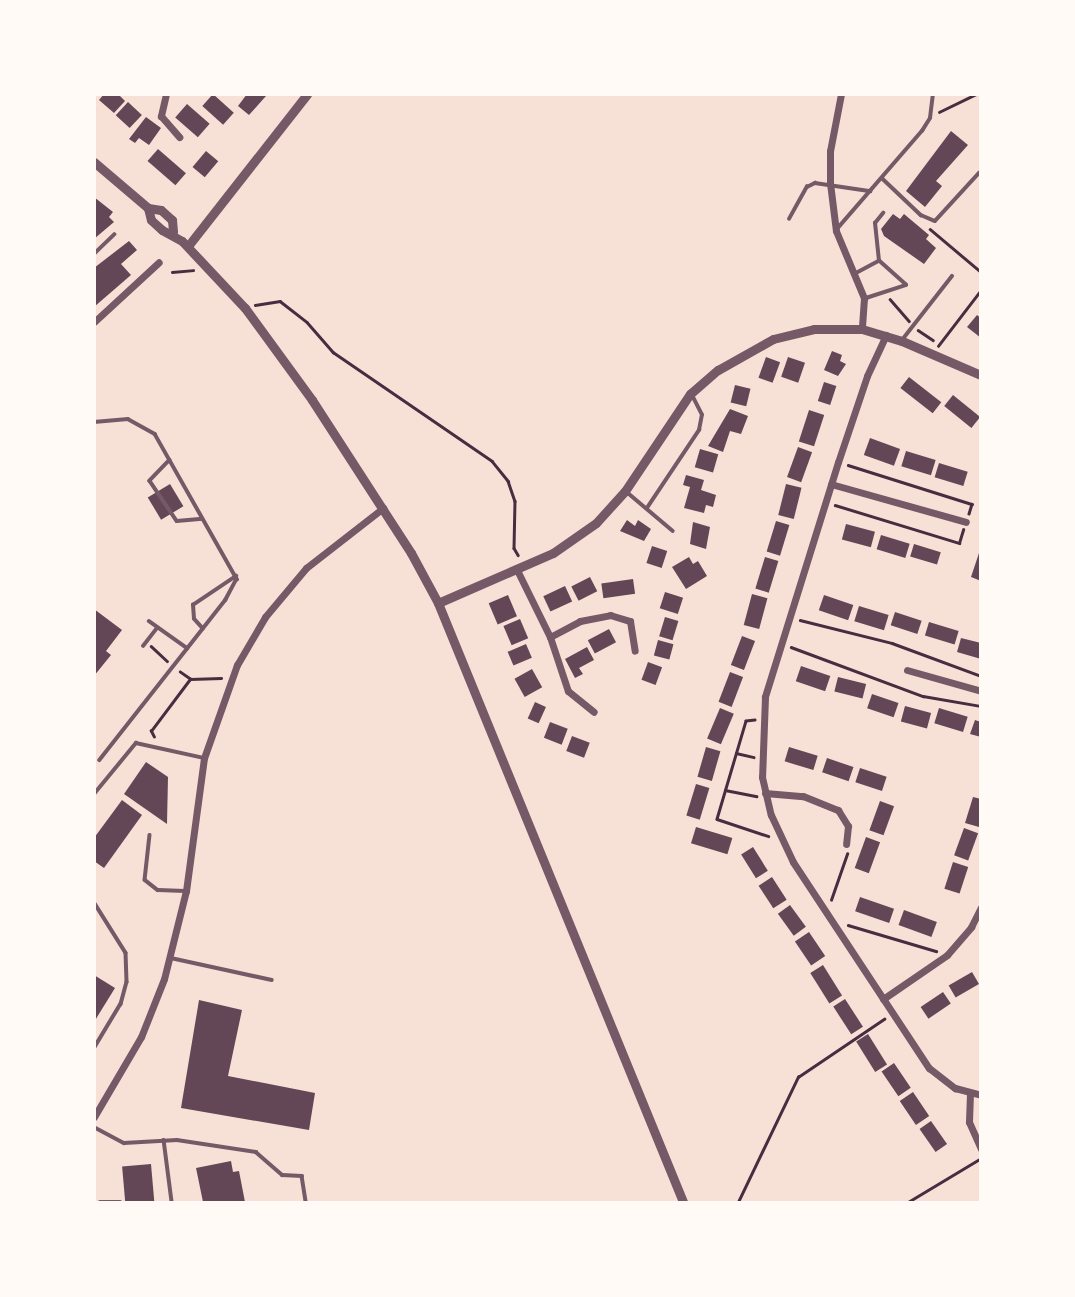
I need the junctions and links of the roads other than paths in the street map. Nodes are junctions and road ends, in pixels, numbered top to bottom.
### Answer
1 (307, 94) edge
2 (841, 94) edge
3 (933, 94) edge
4 (161, 96) edge
5 (179, 136) dead end
6 (94, 162) edge
7 (979, 173) dead end
8 (882, 178) junction
9 (830, 183) junction
10 (870, 191) junction
11 (148, 208) junction
12 (883, 212) dead end
13 (789, 219) dead end
14 (835, 231) junction
15 (173, 232) junction
16 (114, 234) dead end
17 (188, 246) junction
18 (94, 254) edge
19 (879, 261) junction
20 (159, 262) dead end
21 (856, 272) junction
22 (953, 276) dead end
23 (864, 299) junction
24 (94, 322) edge
25 (862, 329) junction
26 (886, 335) junction
27 (901, 341) junction
28 (981, 376) edge
29 (690, 394) junction
30 (94, 422) edge
31 (170, 460) junction
32 (831, 484) junction
33 (625, 491) junction
34 (383, 509) junction
35 (647, 509) junction
36 (202, 519) junction
37 (966, 522) dead end
38 (673, 531) dead end
39 (521, 568) junction
40 (236, 576) junction
41 (438, 603) junction
42 (149, 621) dead end
43 (156, 628) junction
44 (203, 629) junction
45 (550, 637) junction
46 (143, 646) dead end
47 (187, 648) junction
48 (635, 651) dead end
49 (907, 670) dead end
50 (981, 691) edge
51 (594, 712) dead end
52 (204, 758) junction
53 (100, 760) dead end
54 (94, 794) edge
55 (766, 795) junction
56 (150, 835) dead end
57 (846, 844) road end
58 (186, 891) junction
59 (94, 902) edge
60 (981, 907) edge
61 (171, 958) junction
62 (272, 980) dead end
63 (883, 999) junction
64 (94, 1048) edge
65 (970, 1093) junction
66 (981, 1095) edge
67 (94, 1117) edge
68 (94, 1127) edge
69 (164, 1140) junction
70 (981, 1149) edge
71 (100, 1202) edge
72 (120, 1202) edge
73 (172, 1202) edge
74 (306, 1202) edge
75 (684, 1202) edge

1 - 17 street
2 - 9 street
3 - 8 lane
4 - 5 street
6 - 11 street
7 - 8 lane
8 - 10 lane
9 - 10 lane
9 - 13 lane
9 - 14 street
10 - 14 lane
11 - 15 street
11 - 15 street
12 - 19 lane
14 - 21 street
15 - 17 street
16 - 18 lane
17 - 34 street
19 - 21 lane
19 - 23 lane
20 - 24 street
21 - 23 street
22 - 27 lane
23 - 25 street
25 - 26 street
25 - 29 street
26 - 27 street
26 - 32 street
27 - 28 street
29 - 33 street
29 - 35 lane
30 - 31 lane
31 - 36 lane
31 - 36 lane
32 - 37 street
32 - 55 street
33 - 35 lane
33 - 39 street
34 - 41 street
34 - 52 street
35 - 38 lane
36 - 40 lane
39 - 41 street
39 - 45 street
40 - 44 lane
40 - 44 lane
41 - 75 street
42 - 43 lane
43 - 46 lane
43 - 47 lane
44 - 47 lane
45 - 48 street
45 - 51 street
47 - 53 lane
49 - 50 street
52 - 54 lane
52 - 58 street
55 - 57 street
55 - 63 street
56 - 58 lane
58 - 61 street
59 - 64 lane
60 - 63 street
61 - 62 lane
61 - 67 street
63 - 65 street
65 - 66 street
65 - 70 street
68 - 69 lane
69 - 73 lane
69 - 74 lane
71 - 72 lane

